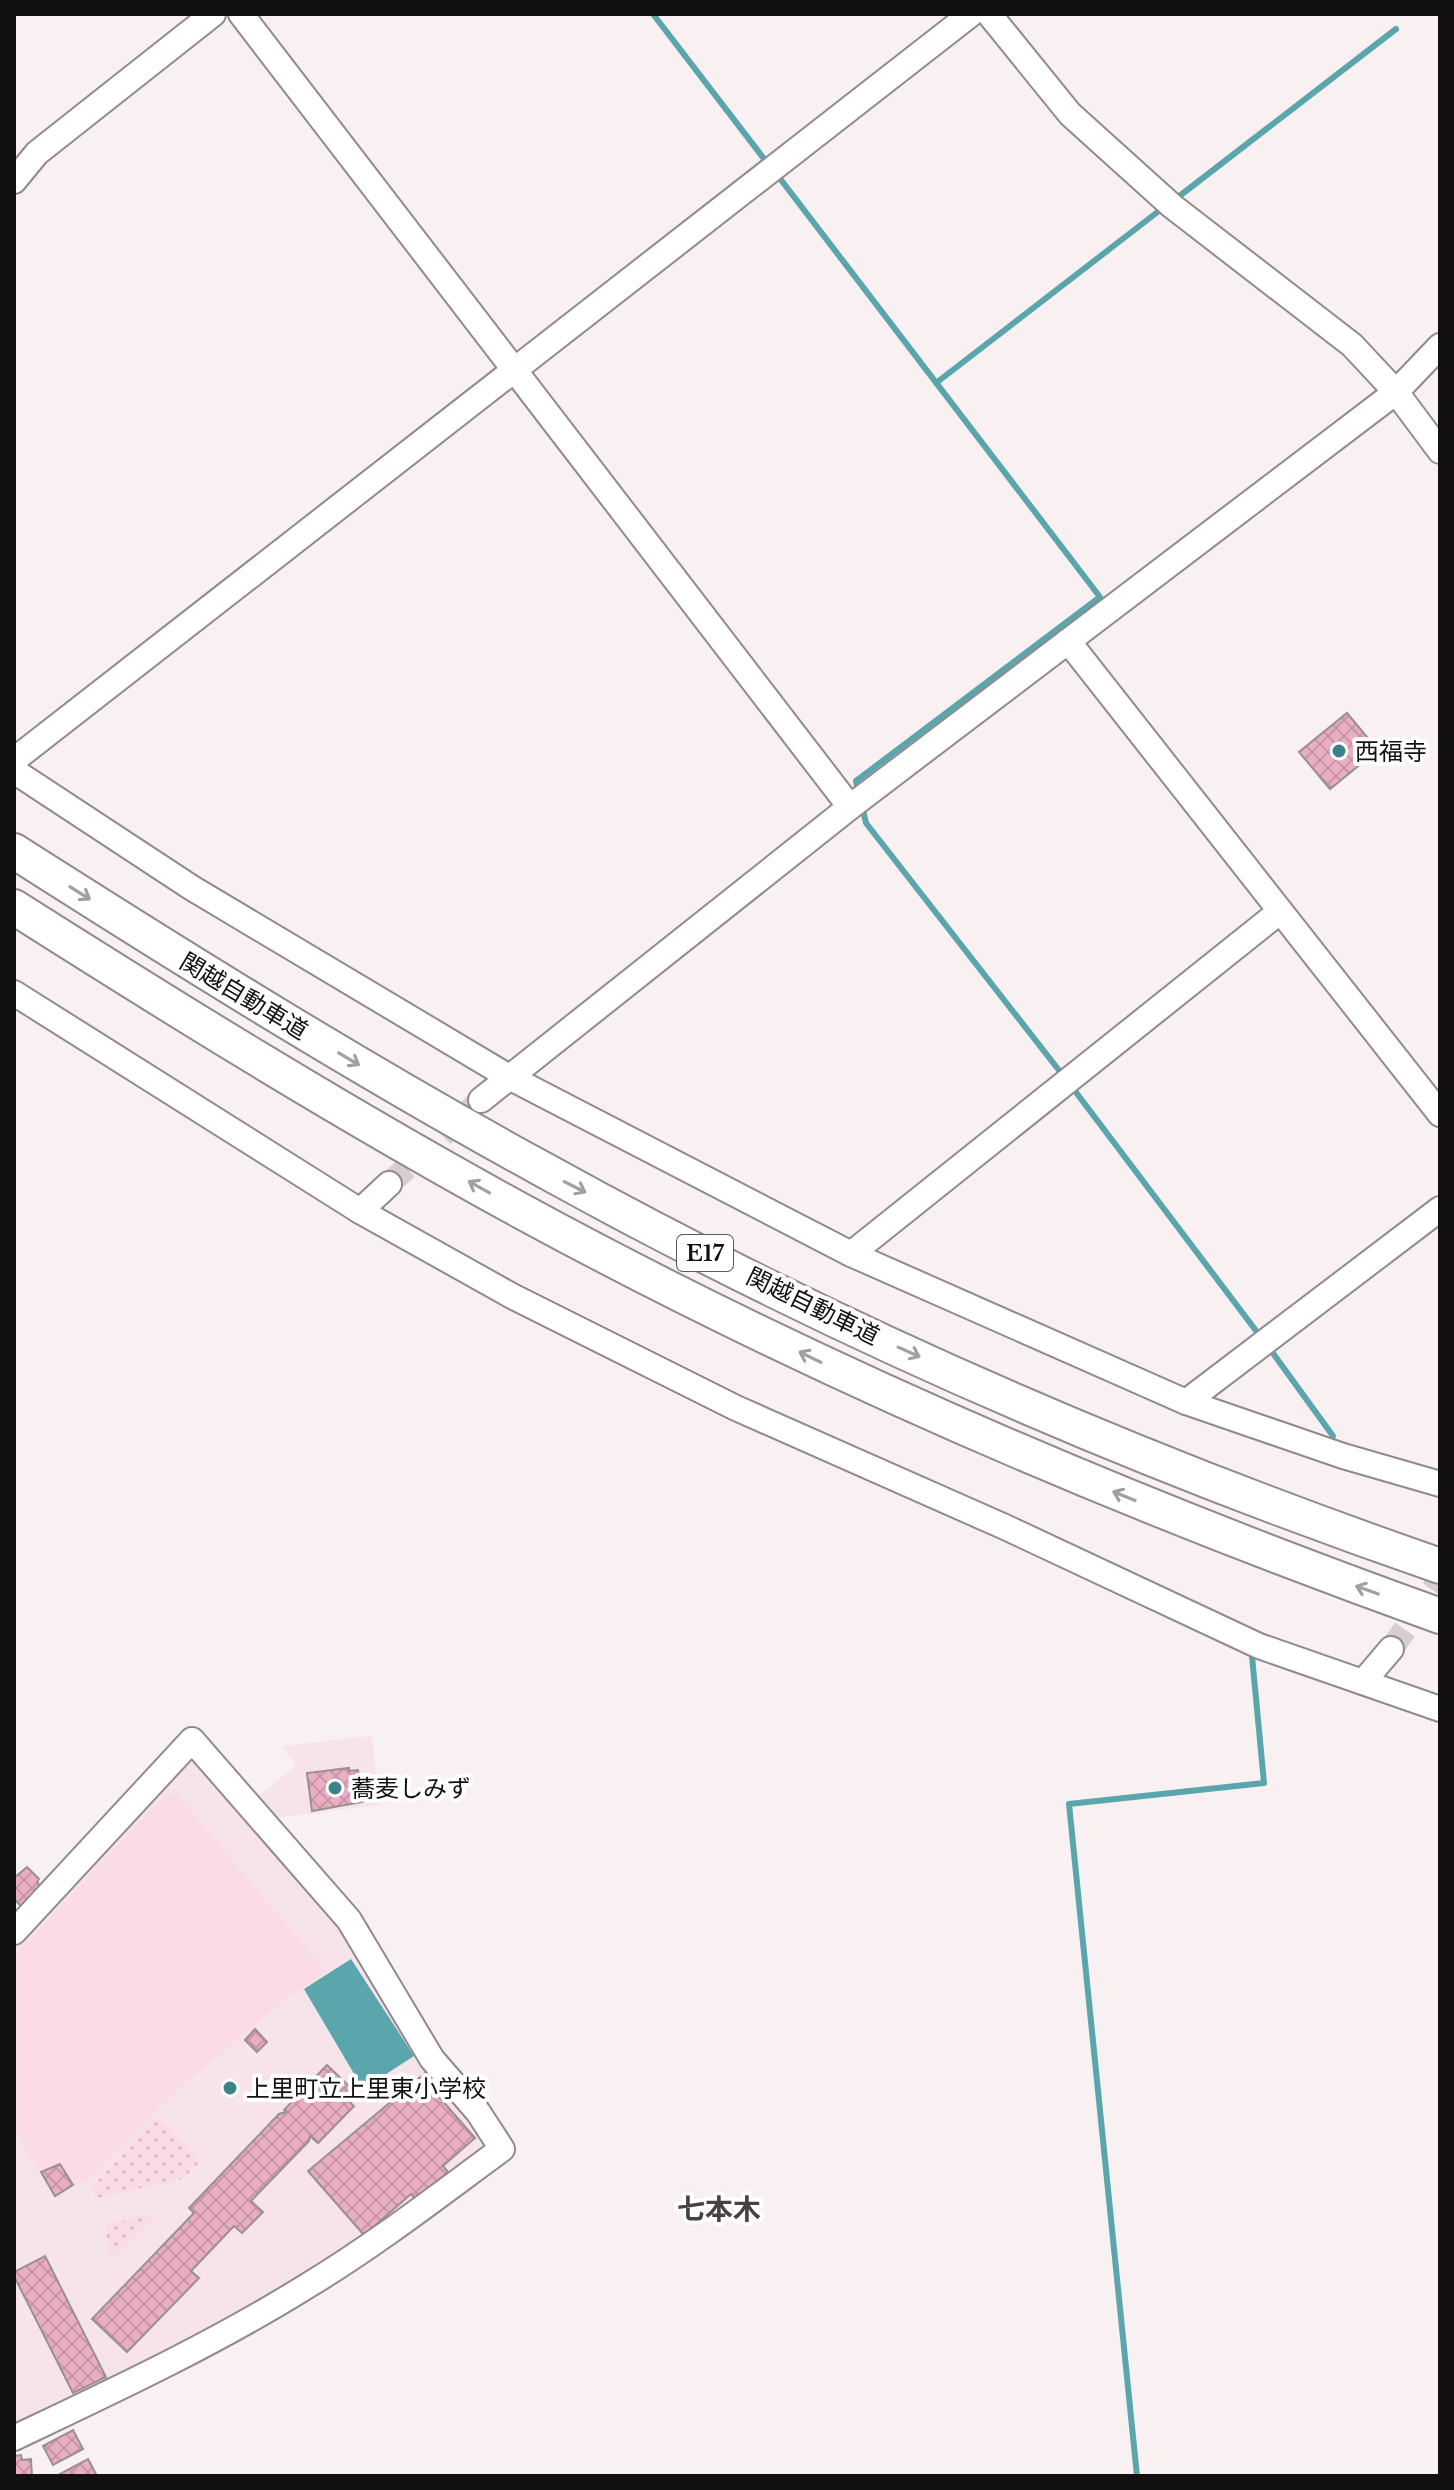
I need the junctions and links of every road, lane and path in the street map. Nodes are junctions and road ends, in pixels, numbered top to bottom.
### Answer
1 (213, 14) edge
2 (241, 14) edge
3 (971, 14) edge
4 (989, 14) edge
5 (14, 181) edge
6 (1440, 346) edge
7 (514, 368) junction
8 (1396, 392) junction
9 (1440, 451) edge
10 (1068, 641) junction
11 (14, 760) edge
12 (14, 771) edge
13 (850, 807) junction
14 (14, 851) edge
15 (14, 907) edge
16 (1278, 913) junction
17 (14, 993) edge
18 (509, 1077) junction
19 (481, 1100) tunnel mouth
20 (1440, 1114) edge
21 (389, 1184) tunnel mouth
22 (1440, 1209) edge
23 (360, 1211) junction
24 (851, 1254) junction
25 (1186, 1402) junction
26 (1440, 1484) edge
27 (1440, 1566) edge
28 (1440, 1616) edge
29 (1391, 1649) tunnel mouth
30 (1363, 1682) junction
31 (1440, 1709) edge
32 (14, 1932) edge
33 (14, 2438) edge

1 - 5 street
2 - 7 street
3 - 7 street
4 - 8 street
6 - 8 street
7 - 11 street
7 - 13 street
8 - 9 street
8 - 10 street
10 - 13 street
10 - 16 street
12 - 18 street
13 - 18 street
14 -> 27 highway, 関越自動車道 / E17
28 -> 15 highway, 関越自動車道 / E17
16 - 20 street
16 - 24 street
17 - 23 street
18 - 19 street
18 - 24 street
21 - 23 street
22 - 25 street
23 - 30 street
24 - 25 street
25 - 26 street
29 - 30 street
30 - 31 street
32 - 33 street

